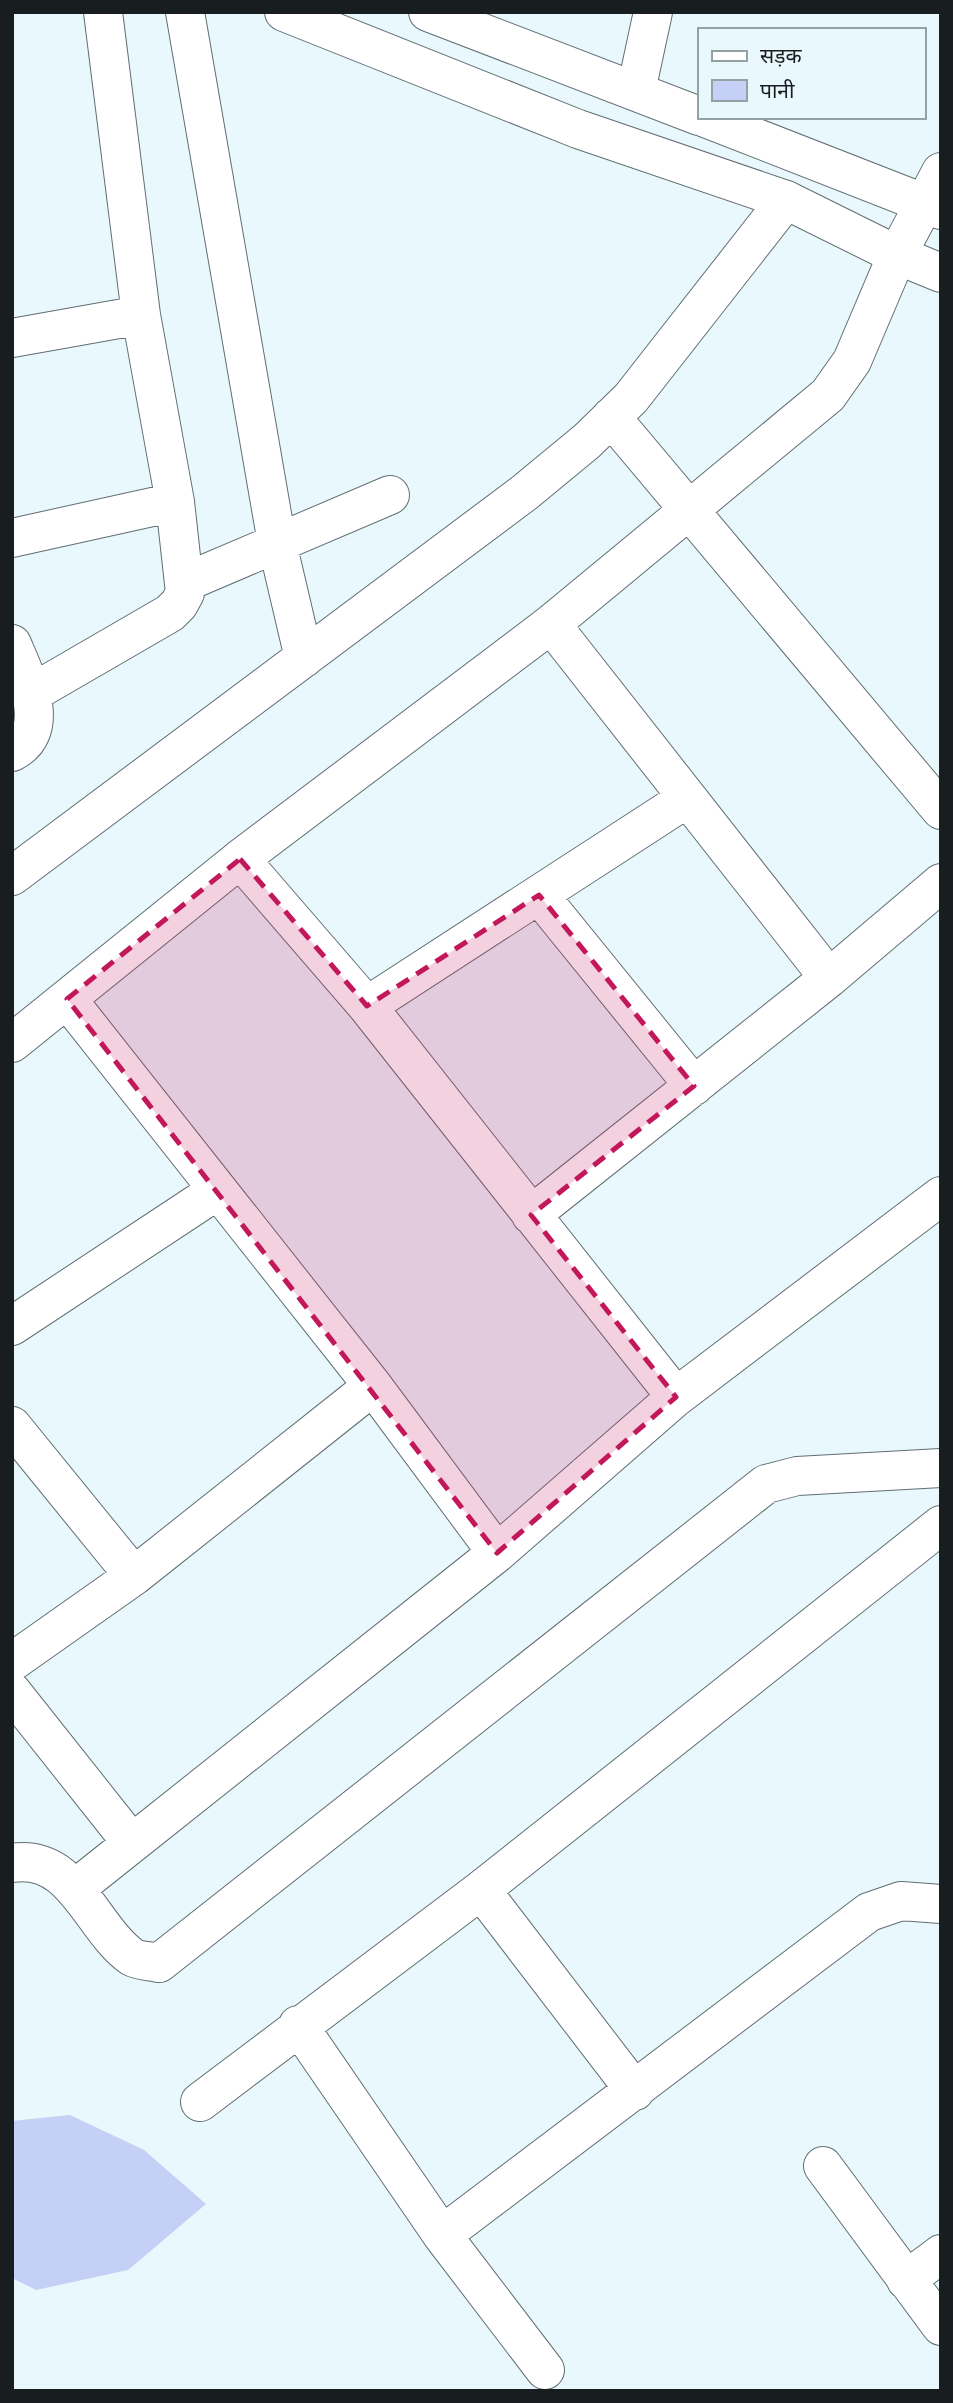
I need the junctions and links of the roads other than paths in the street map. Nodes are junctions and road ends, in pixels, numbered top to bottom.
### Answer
1 (103, 12) edge
2 (185, 12) edge
3 (284, 12) edge
4 (428, 12) edge
5 (653, 12) edge
6 (636, 91) junction
7 (698, 116) edge
8 (707, 119) edge
9 (936, 195) edge
10 (786, 200) junction
11 (897, 255) junction
12 (941, 273) edge
13 (141, 315) junction
14 (12, 338) edge
15 (611, 417) junction
16 (390, 495) dead end
17 (175, 502) junction
18 (688, 510) junction
19 (12, 538) edge
20 (277, 543) junction
21 (186, 582) junction
22 (551, 624) junction
23 (12, 644) edge
24 (304, 657) junction
25 (32, 693) junction
26 (12, 752) edge
27 (686, 799) junction
28 (941, 810) edge
29 (240, 859) junction
30 (12, 876) edge
31 (941, 883) edge
32 (539, 895) junction
33 (829, 978) junction
34 (67, 999) junction
35 (367, 1006) junction
36 (12, 1043) edge
37 (694, 1086) junction
38 (218, 1191) junction
39 (941, 1196) edge
40 (531, 1215) junction
41 (12, 1326) edge
42 (373, 1386) junction
43 (676, 1397) junction
44 (12, 1426) edge
45 (941, 1468) edge
46 (941, 1525) edge
47 (497, 1553) junction
48 (134, 1576) junction
49 (12, 1662) edge
50 (12, 1692) edge
51 (131, 1842) junction
52 (12, 1863) edge
53 (76, 1888) junction
54 (481, 1890) junction
55 (935, 1911) edge
56 (299, 2025) junction
57 (635, 2091) junction
58 (200, 2102) dead end
59 (823, 2166) dead end
60 (442, 2235) junction
61 (941, 2254) edge
62 (906, 2280) junction
63 (941, 2326) edge
64 (545, 2370) dead end

1 - 13 street
2 - 20 street
3 - 10 street
4 - 6 street
5 - 6 street
6 - 7 street
8 - 9 street
9 - 11 street
10 - 11 street
10 - 15 street
11 - 12 street
11 - 18 street
13 - 14 street
13 - 17 street
15 - 18 street
15 - 24 street
16 - 20 street
17 - 19 street
17 - 21 street
18 - 22 street
18 - 28 street
20 - 21 street
20 - 24 street
21 - 25 street
22 - 27 street
22 - 29 street
23 - 25 street
24 - 30 street
25 - 26 street
27 - 32 street
27 - 33 street
29 - 34 street
29 - 35 street
31 - 33 street
32 - 35 street
32 - 37 street
33 - 37 street
34 - 36 street
34 - 38 street
35 - 40 street
37 - 40 street
38 - 41 street
38 - 42 street
39 - 43 street
40 - 43 street
42 - 47 street
42 - 48 street
43 - 47 street
44 - 48 street
45 - 53 street
46 - 54 street
47 - 51 street
48 - 49 street
50 - 51 street
51 - 53 street
52 - 53 street
54 - 56 street
54 - 57 street
55 - 57 street
56 - 58 street
56 - 60 street
57 - 60 street
59 - 62 street
60 - 64 street
61 - 62 street
62 - 63 street

